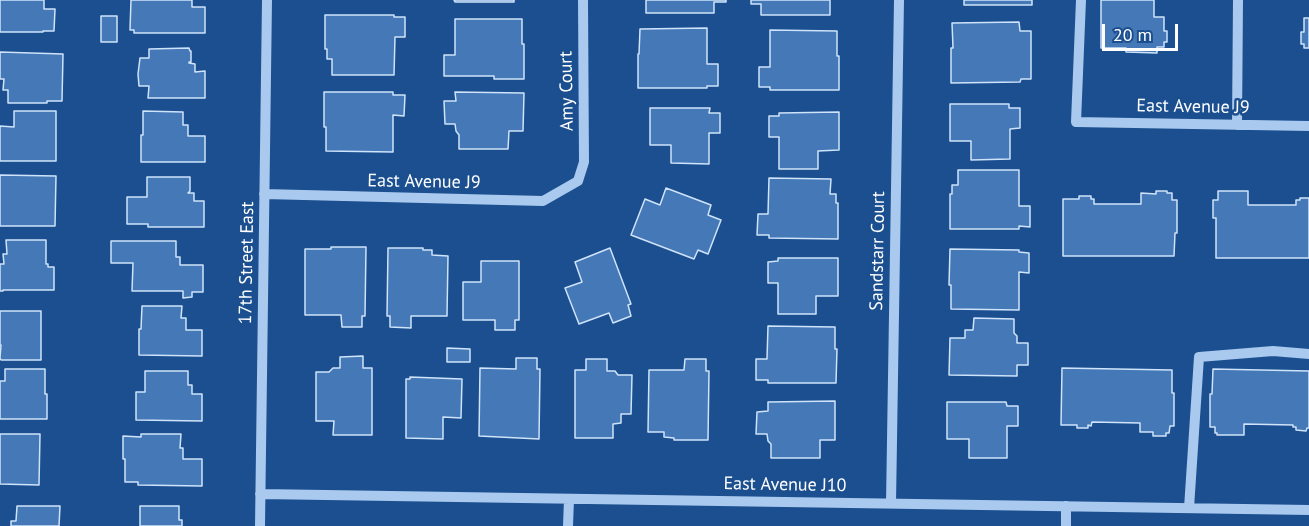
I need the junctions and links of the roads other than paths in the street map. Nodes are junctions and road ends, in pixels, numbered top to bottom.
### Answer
1 (267, 0) edge
2 (583, 0) edge
3 (899, 0) edge
4 (1081, 0) edge
5 (1238, 0) edge
6 (1237, 124) junction
7 (1309, 126) edge
8 (578, 181) joint
9 (264, 194) junction
10 (1309, 354) edge
11 (260, 494) junction
12 (569, 499) junction
13 (891, 503) junction
14 (1066, 506) junction
15 (1189, 508) junction
16 (1309, 510) edge
17 (260, 526) edge
18 (568, 526) edge
19 (1066, 526) edge

1 - 9 street, 17th Street East
2 - 8 street, Amy Court
3 - 13 street, Sandstarr Court
4 - 6 street, East Avenue J9
5 - 6 street
6 - 7 street, East Avenue J9
8 - 9 street, East Avenue J9
9 - 11 street, 17th Street East
10 - 15 street
11 - 12 street, East Avenue J10
11 - 17 street, 17th Street East
12 - 13 street, East Avenue J10
12 - 18 street
13 - 14 street, East Avenue J10
14 - 15 street, East Avenue J10
14 - 19 street
15 - 16 street, East Avenue J10

